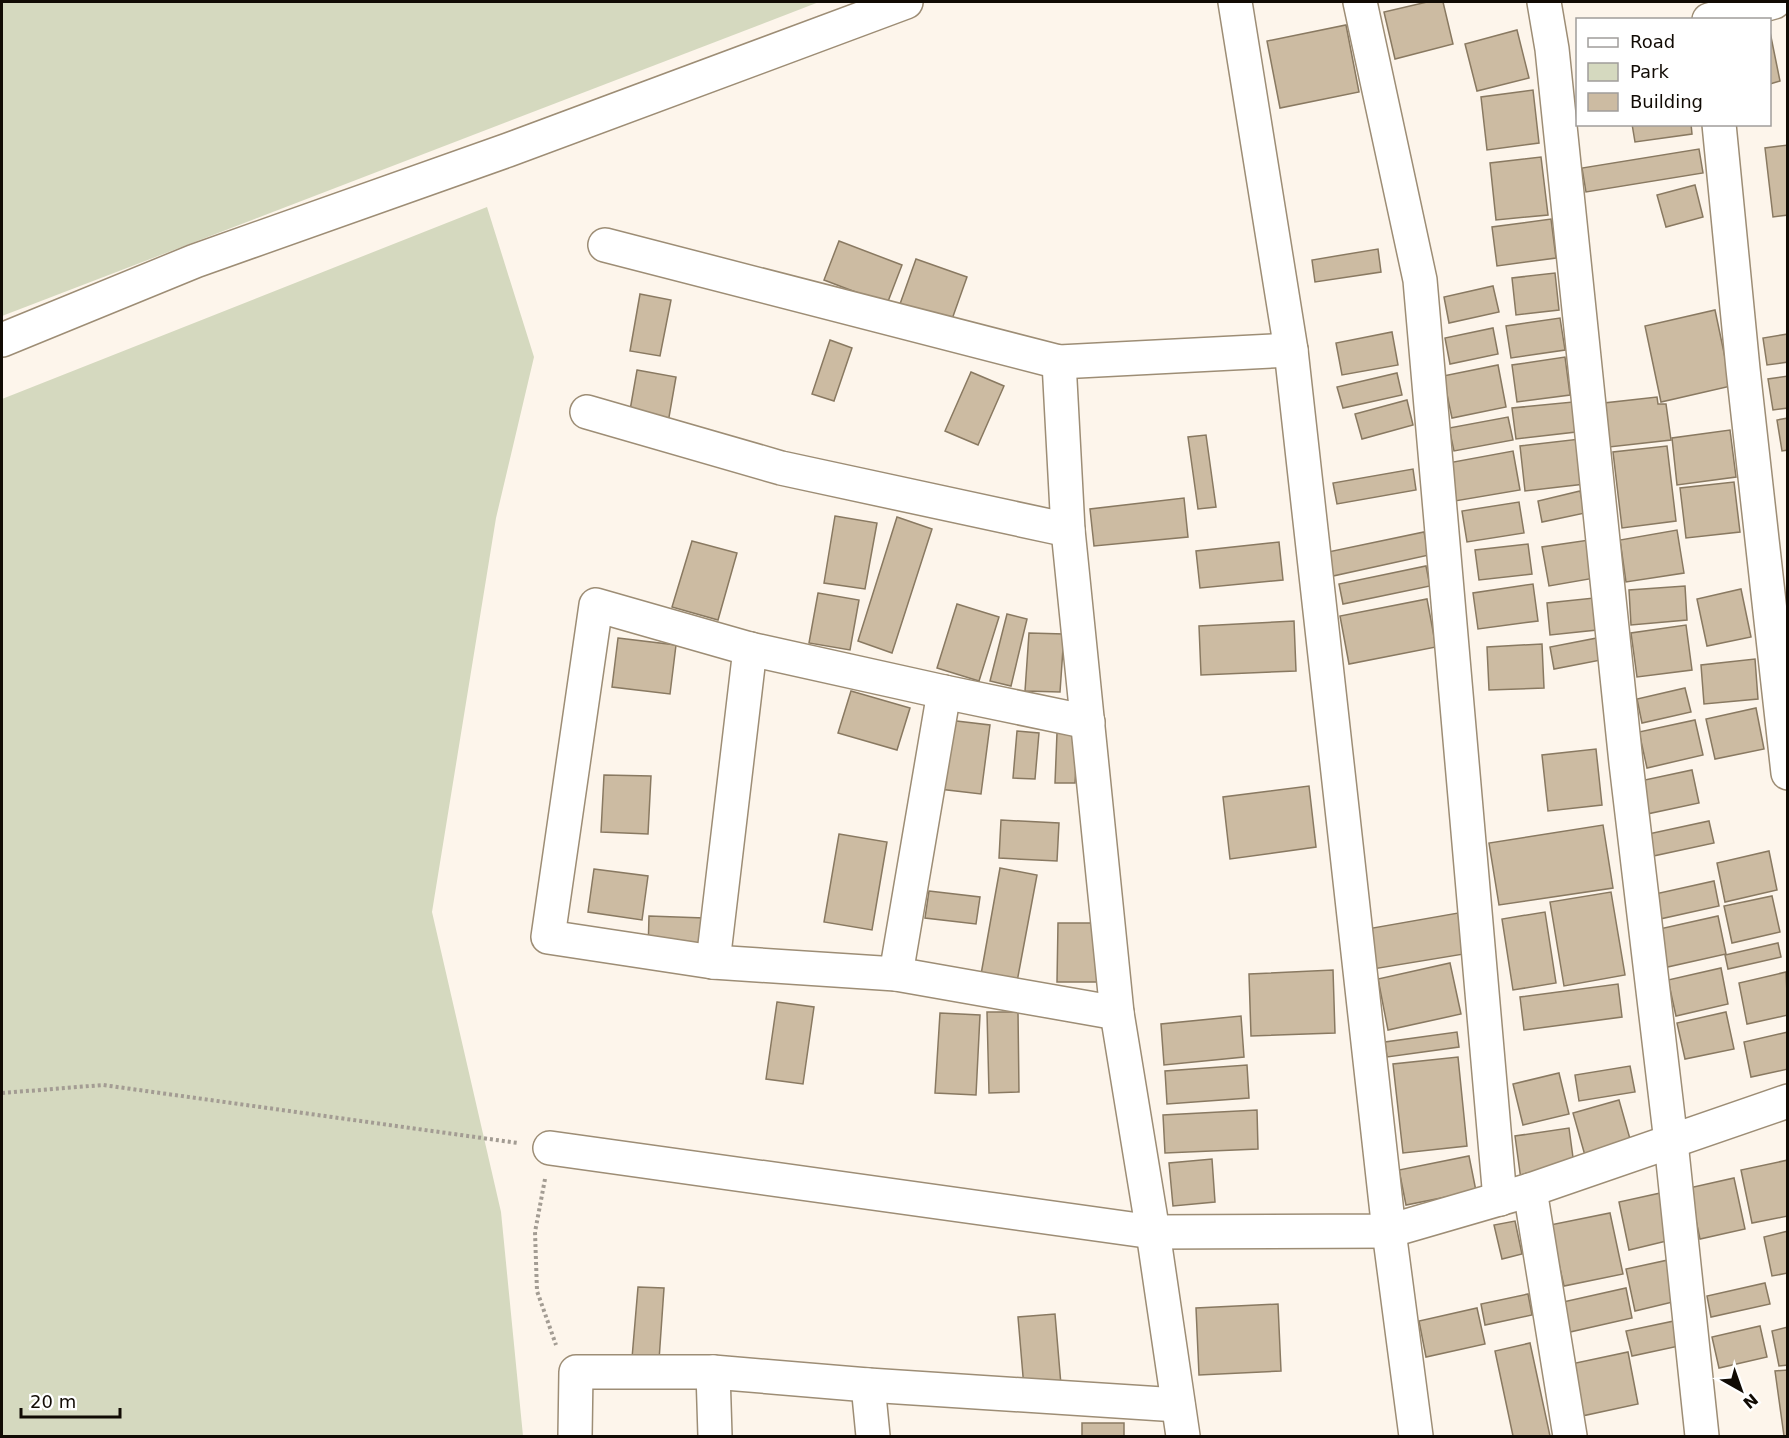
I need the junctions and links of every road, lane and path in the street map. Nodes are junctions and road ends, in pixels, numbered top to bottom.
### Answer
1 (906, 2) edge
2 (1235, 2) edge
3 (1360, 2) edge
4 (1544, 2) edge
5 (1774, 2) edge
6 (1716, 18) edge
7 (1719, 126) edge
8 (605, 245) dead end
9 (2, 340) edge
10 (1291, 351) junction
11 (1059, 362) junction
12 (587, 412) dead end
13 (1068, 530) junction
14 (750, 649) junction
15 (944, 692) junction
16 (1088, 722) junction
17 (1788, 772) edge
18 (713, 962) junction
19 (896, 974) junction
20 (1117, 1012) junction
21 (2, 1093) edge
22 (1788, 1101) edge
23 (1671, 1142) junction
24 (550, 1148) junction
25 (1515, 1195) junction
26 (1389, 1231) junction
27 (1153, 1232) junction
28 (576, 1372) junction
29 (712, 1372) junction
30 (868, 1385) junction
31 (1181, 1421) edge
32 (575, 1437) edge
33 (715, 1437) edge
34 (873, 1437) edge
35 (1416, 1437) edge
36 (1570, 1437) edge
37 (1702, 1437) edge

1 - 9 street
2 - 10 street
3 - 25 street
4 - 23 street
5 - 6 street
7 - 17 street
8 - 11 street
10 - 11 street
10 - 26 street
11 - 13 street
12 - 13 street
13 - 16 street
14 - 15 street
14 - 18 street
14 - 18 street
15 - 16 street
15 - 19 street
16 - 20 street
18 - 19 street
19 - 20 street
20 - 27 street
21 - 24 path
22 - 23 street
23 - 25 street
23 - 37 street
24 - 27 street
24 - 28 path
25 - 26 street
25 - 36 street
26 - 27 street
26 - 35 street
27 - 31 street
28 - 29 street
28 - 32 street
29 - 30 street
29 - 33 street
30 - 31 street
30 - 34 street

